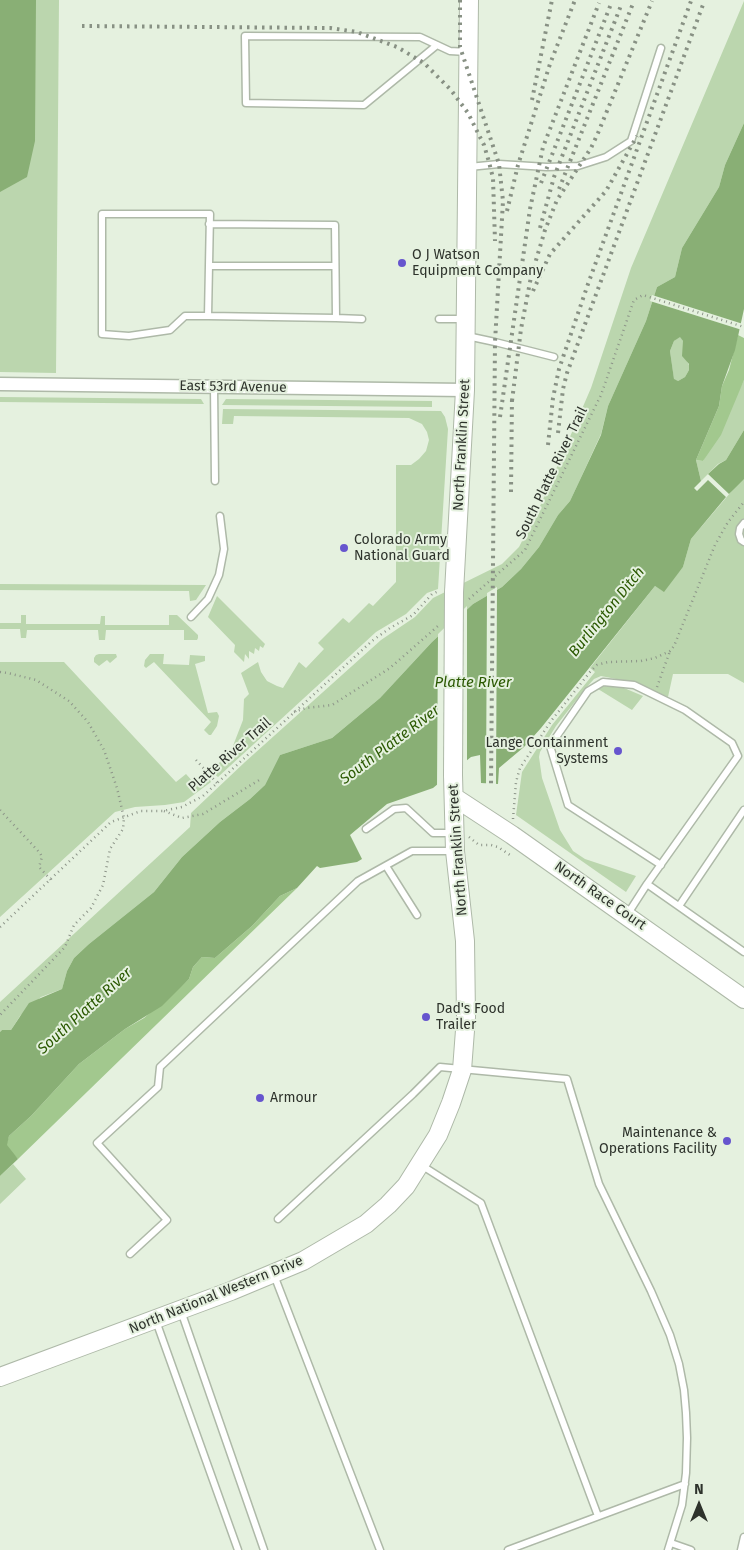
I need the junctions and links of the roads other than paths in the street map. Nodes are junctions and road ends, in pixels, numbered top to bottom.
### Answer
1 (469, 0) edge
2 (437, 45) junction
3 (661, 48) dead end
4 (468, 52) junction
5 (467, 167) junction
6 (210, 224) junction
7 (209, 266) junction
8 (335, 266) junction
9 (208, 316) junction
10 (336, 318) junction
11 (362, 319) dead end
12 (439, 319) dead end
13 (466, 328) junction
14 (554, 357) dead end
15 (0, 384) edge
16 (214, 386) junction
17 (465, 390) junction
18 (214, 481) dead end
19 (220, 516) dead end
20 (744, 523) edge
21 (744, 542) edge
22 (191, 617) dead end
23 (454, 797) junction
24 (744, 810) edge
25 (366, 829) dead end
26 (455, 833) junction
27 (456, 851) junction
28 (661, 865) junction
29 (386, 866) junction
30 (648, 884) junction
31 (679, 906) junction
32 (417, 915) dead end
33 (627, 915) junction
34 (744, 952) edge
35 (744, 998) edge
36 (462, 1070) junction
37 (420, 1164) junction
38 (278, 1219) dead end
39 (130, 1254) dead end
40 (274, 1274) junction
41 (180, 1310) junction
42 (156, 1319) junction
43 (0, 1377) edge
44 (685, 1484) junction
45 (598, 1516) junction
46 (744, 1537) edge
47 (670, 1546) edge
48 (238, 1550) edge
49 (264, 1550) edge
50 (380, 1550) edge
51 (508, 1550) edge
52 (691, 1550) edge
53 (741, 1550) edge

1 - 4 street, North Franklin Street
2 - 2 lane
2 - 4 lane
3 - 5 lane
4 - 5 street, North Franklin Street
5 - 13 street, North Franklin Street
6 - 7 lane
6 - 8 lane
6 - 9 lane
7 - 8 lane
7 - 9 lane
8 - 10 lane
9 - 10 lane
10 - 11 lane
12 - 13 lane
13 - 14 lane
13 - 17 street, North Franklin Street
15 - 16 street, East 53rd Avenue
16 - 17 street, East 53rd Avenue
16 - 18 lane
17 - 23 street, North Franklin Street, bridge
19 - 22 lane
20 - 21 lane
23 - 26 street, North Franklin Street
23 - 33 street, North Race Court
24 - 31 lane
25 - 26 lane
26 - 27 street, North Franklin Street
27 - 29 lane
27 - 36 street, North Franklin Street
28 - 28 lane
28 - 30 lane
29 - 32 lane
29 - 39 lane
30 - 31 lane
30 - 33 lane
31 - 34 lane
33 - 35 street, North Race Court
36 - 37 street, North National Western Drive
36 - 38 lane
36 - 44 lane
37 - 40 street, North National Western Drive
37 - 45 lane
40 - 41 street, North National Western Drive
40 - 50 lane
41 - 42 street, North National Western Drive
41 - 49 lane
42 - 43 street, North National Western Drive
42 - 48 lane
44 - 45 lane
44 - 47 lane
45 - 51 lane
46 - 53 lane
47 - 52 lane

